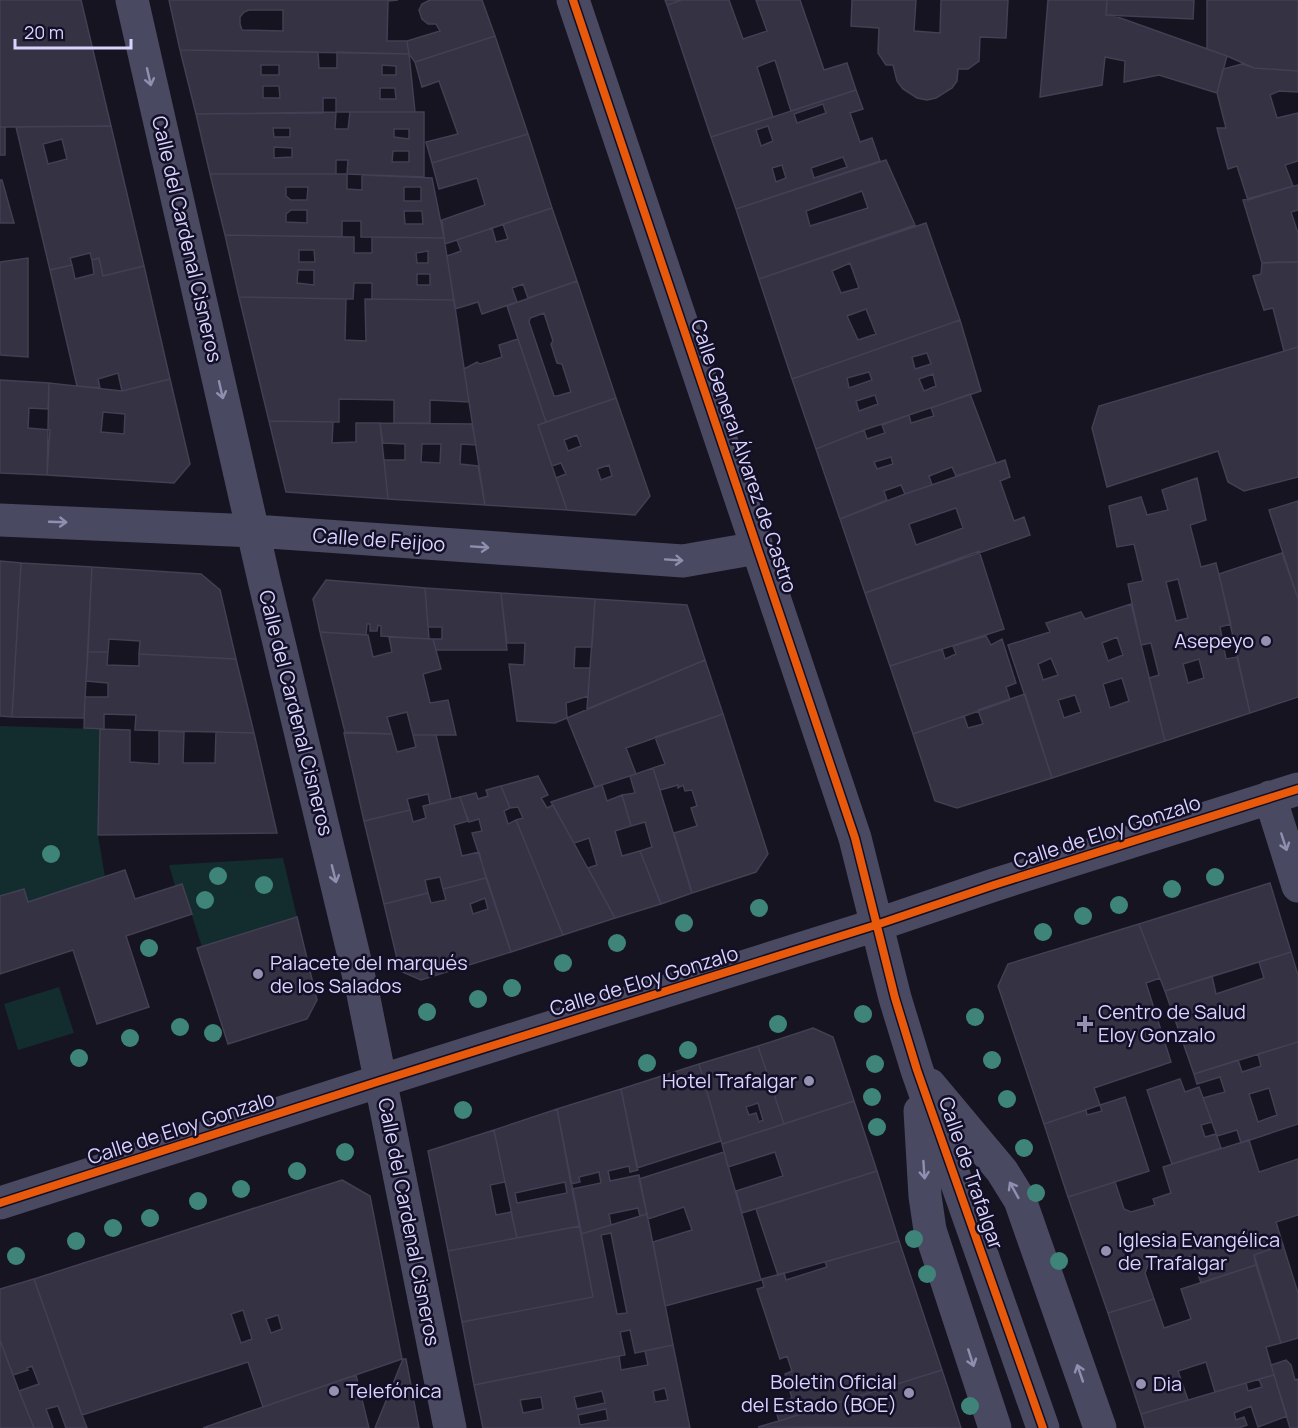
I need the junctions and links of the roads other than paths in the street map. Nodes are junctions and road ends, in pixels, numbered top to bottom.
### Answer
1 (132, 0) edge
2 (573, 0) edge
3 (0, 520) edge
4 (254, 531) junction
5 (757, 548) junction
6 (1284, 793) edge
7 (1298, 886) edge
8 (876, 925) junction
9 (917, 1070) junction
10 (380, 1081) junction
11 (0, 1203) edge
12 (450, 1428) edge
13 (995, 1428) edge
14 (1043, 1428) edge
15 (1100, 1428) edge

1 -> 4 street, Calle del Cardenal Cisneros
2 - 5 street, Calle General Álvarez de Castro
3 -> 4 street, Calle de Feijoo
4 -> 5 street, Calle de Feijoo
4 -> 10 street, Calle del Cardenal Cisneros
5 - 8 street, Calle General Álvarez de Castro
6 -> 7 street
6 - 8 street, Calle de Eloy Gonzalo
8 - 9 street, Calle de Trafalgar
8 - 10 street, Calle de Eloy Gonzalo
9 -> 13 street
9 - 14 street, Calle de Trafalgar
15 -> 9 street
10 - 11 street, Calle de Eloy Gonzalo
10 - 12 street, Calle del Cardenal Cisneros

